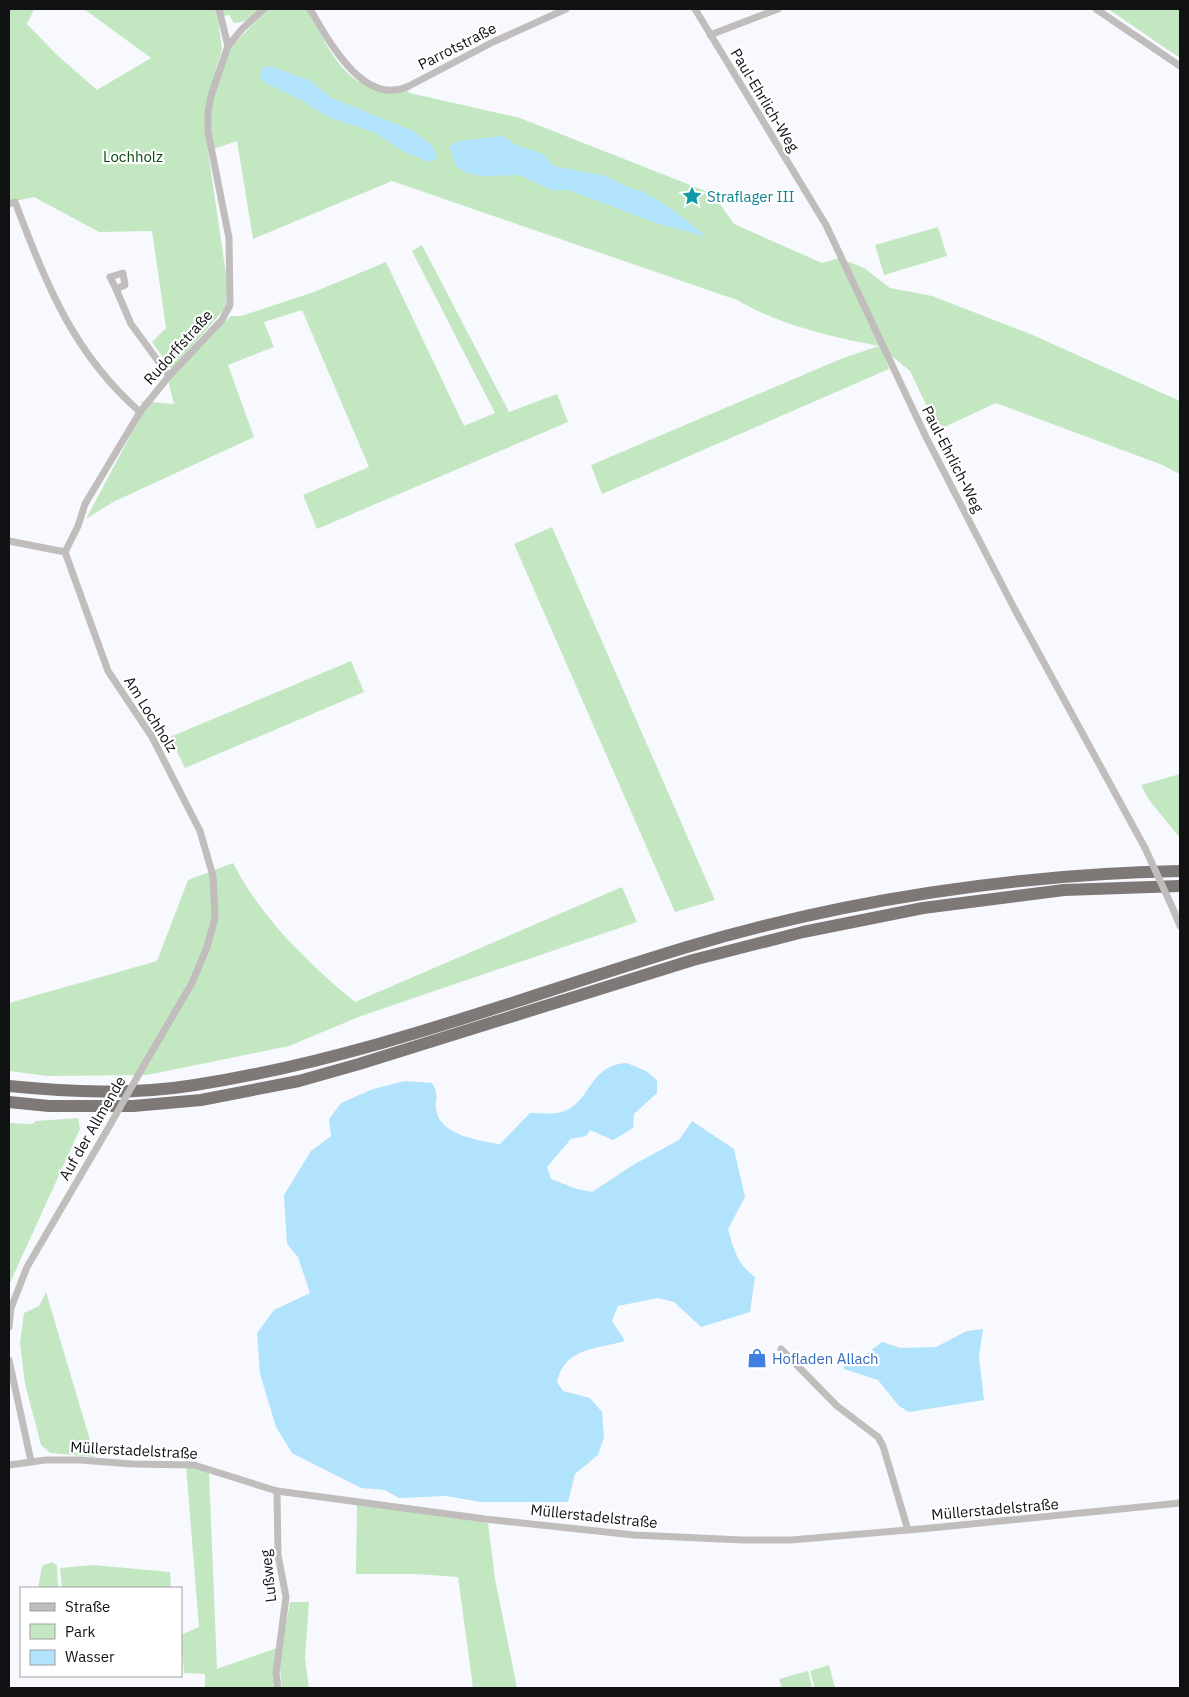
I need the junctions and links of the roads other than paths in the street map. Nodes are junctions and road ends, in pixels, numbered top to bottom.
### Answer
1 (219, 9) edge
2 (264, 9) edge
3 (310, 9) edge
4 (566, 9) edge
5 (694, 9) edge
6 (778, 9) edge
7 (1096, 9) edge
8 (710, 35) junction
9 (228, 46) junction
10 (1180, 66) edge
11 (9, 204) edge
12 (116, 289) dead end
13 (169, 376) junction
14 (140, 412) junction
15 (9, 541) edge
16 (65, 552) junction
17 (1180, 871) edge
18 (1180, 886) edge
19 (1180, 926) edge
20 (207, 947) joint
21 (9, 1086) edge
22 (9, 1102) edge
23 (9, 1327) edge
24 (781, 1349) dead end
25 (9, 1360) edge
26 (31, 1462) junction
27 (9, 1465) edge
28 (277, 1491) junction
29 (1180, 1503) edge
30 (908, 1530) junction
31 (278, 1688) edge

1 - 9 street
2 - 9 street, Rudorffstraße
3 - 4 street, Parrotstraße
5 - 8 street, Paul-Ehrlich-Weg
6 - 8 street
7 - 10 street
8 - 19 street, Paul-Ehrlich-Weg, bridge
9 - 13 street, Rudorffstraße
11 - 14 street
12 - 13 street
13 - 14 street, Rudorffstraße
14 - 16 street, Rudorffstraße
15 - 16 street
16 - 20 street, Am Lochholz
17 - 21 highway
18 - 22 highway
20 - 23 street, Auf der Allmende, bridge
24 - 30 street
25 - 26 street
26 - 27 street, Müllerstadelstraße
26 - 28 street, Müllerstadelstraße
28 - 30 street, Müllerstadelstraße
28 - 31 street, Lußweg
29 - 30 street, Müllerstadelstraße

